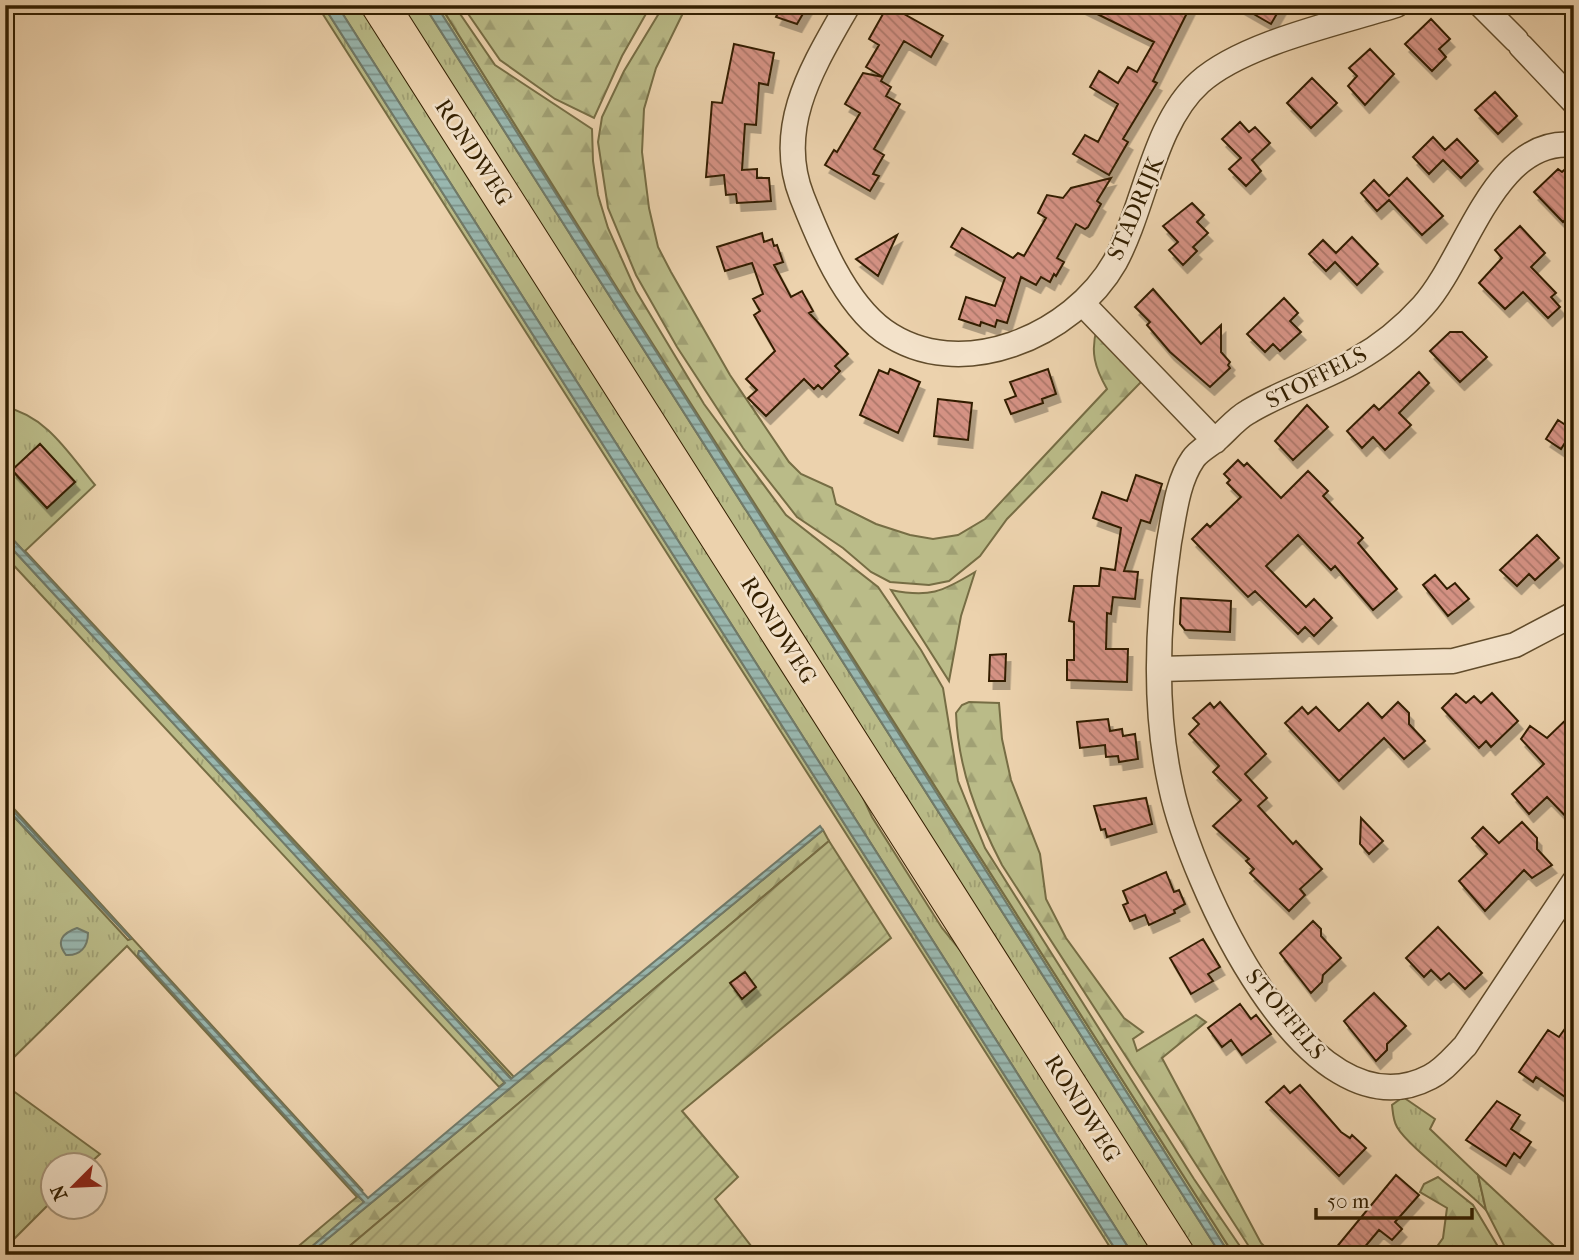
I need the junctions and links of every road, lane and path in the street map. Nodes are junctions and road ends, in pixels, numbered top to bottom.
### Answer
1 (380, 5) edge
2 (848, 5) edge
3 (1396, 5) edge
4 (1481, 5) edge
5 (1574, 102) edge
6 (1574, 145) edge
7 (1083, 304) junction
8 (1215, 441) junction
9 (1574, 614) edge
10 (1160, 669) junction
11 (1574, 882) edge
12 (1176, 1255) edge

1 - 12 main road, RONDWEG
2 - 7 street, STADRIJK
3 - 7 street, STADRIJK
4 - 5 street
6 - 8 street, STOFFELS
7 - 8 street
8 - 10 street, STOFFELS
9 - 10 street
10 - 11 street, STOFFELS

